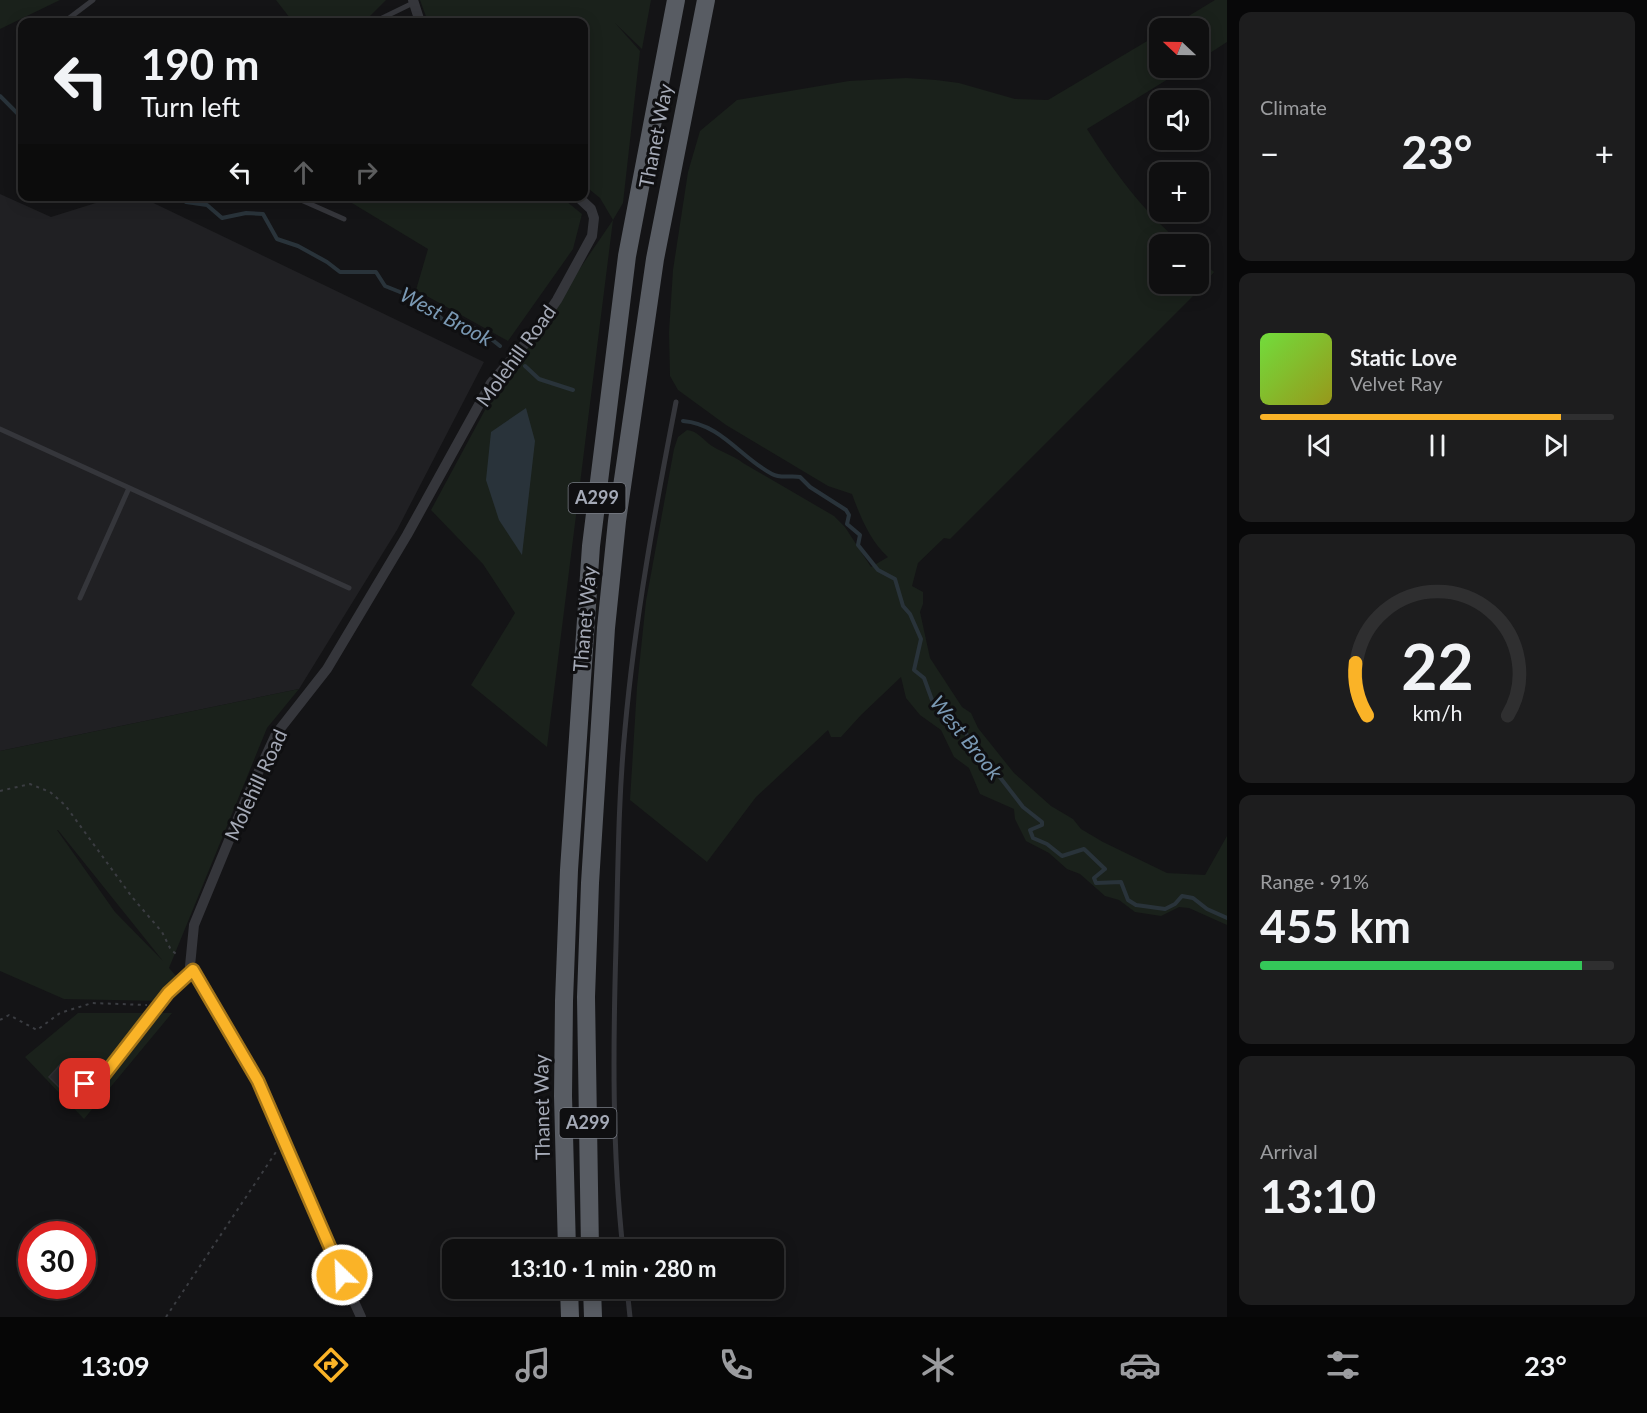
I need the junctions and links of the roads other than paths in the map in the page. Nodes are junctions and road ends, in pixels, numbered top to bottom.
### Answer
1 (93, 0) edge
2 (675, 0) edge
3 (706, 0) edge
4 (413, 2) edge
5 (68, 18) edge
6 (382, 18) edge
7 (419, 18) edge
8 (303, 201) edge
9 (582, 201) edge
10 (344, 219) dead end
11 (676, 402) dead end
12 (0, 429) edge
13 (129, 488) junction
14 (349, 588) dead end
15 (80, 598) dead end
16 (191, 968) junction
17 (72, 1072) dead end
18 (567, 1239) edge
19 (590, 1239) edge
20 (622, 1239) edge
21 (569, 1299) edge
22 (592, 1299) edge
23 (628, 1299) edge
24 (361, 1317) edge
25 (570, 1317) edge
26 (593, 1317) edge
27 (630, 1317) edge

1 - 5 lane
2 - 18 highway, Thanet Way / A299
3 - 19 highway, Thanet Way / A299
4 - 6 lane
4 - 7 street
8 - 10 lane
9 - 16 street, Molehill Road
11 - 20 lane
12 - 13 lane
13 - 14 lane
13 - 15 lane
16 - 17 lane
16 - 24 street
21 - 25 highway
22 - 26 highway
23 - 27 lane

